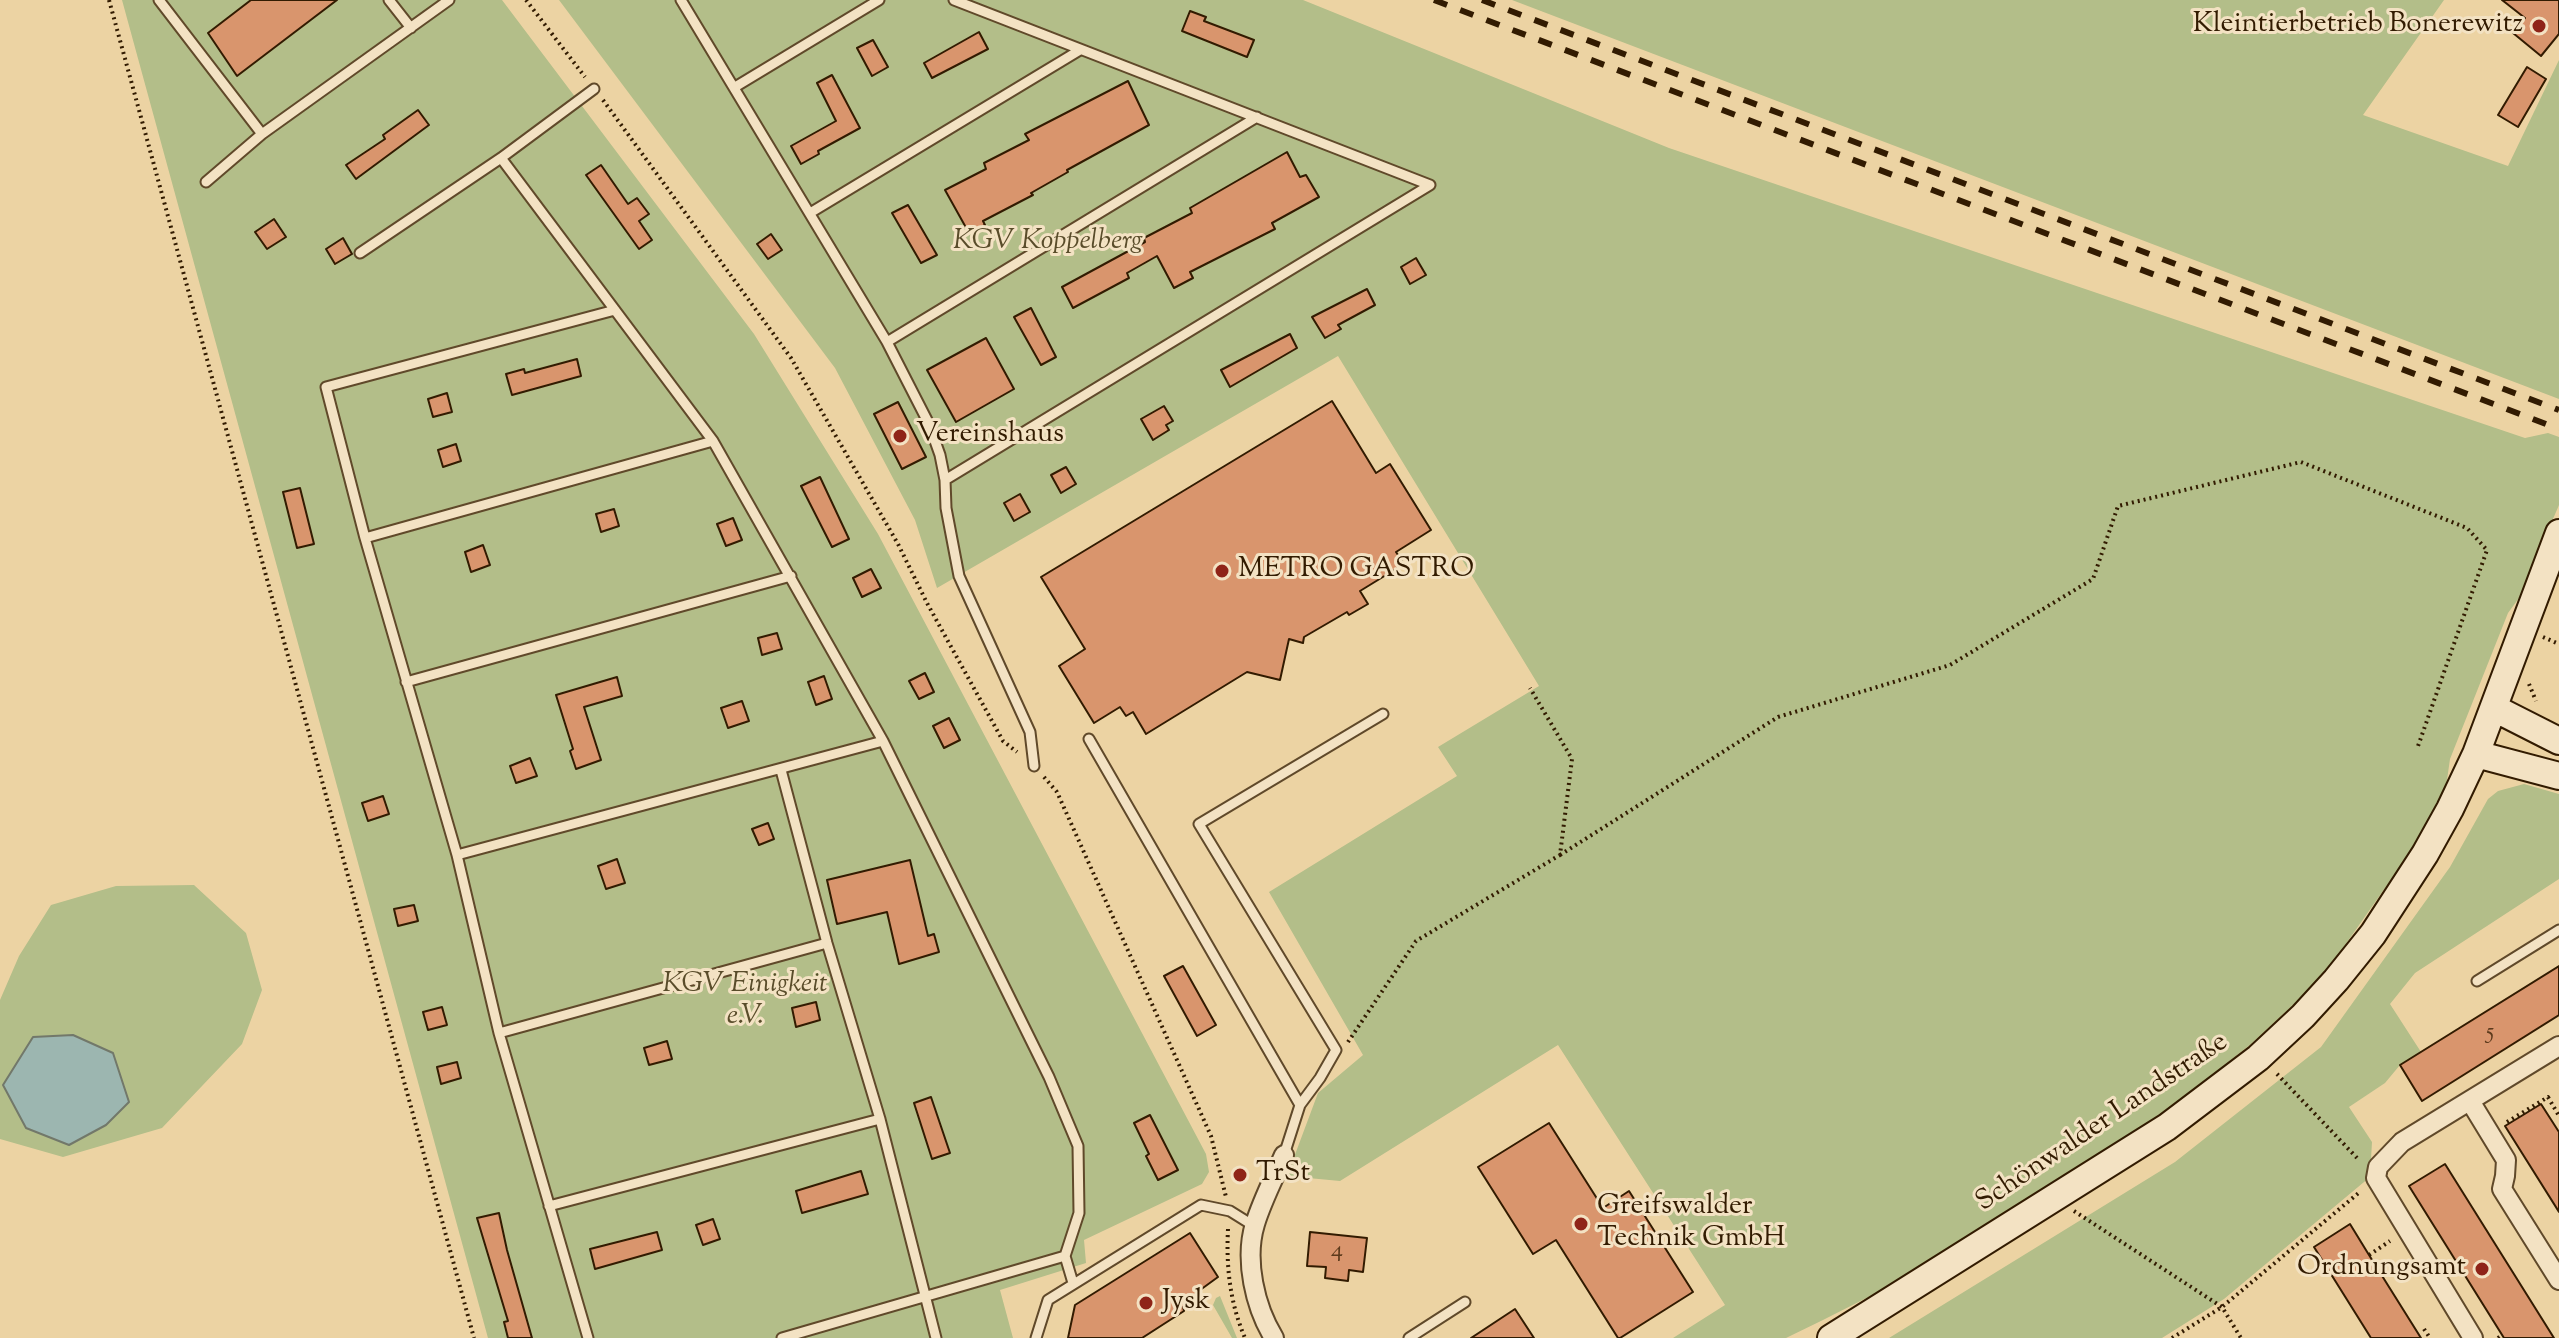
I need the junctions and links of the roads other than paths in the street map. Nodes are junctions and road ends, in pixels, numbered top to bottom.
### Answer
1 (159, 0) edge
2 (389, 0) edge
3 (449, 0) edge
4 (681, 0) edge
5 (879, 0) edge
6 (954, 0) edge
7 (411, 28) junction
8 (1080, 50) junction
9 (735, 87) junction
10 (594, 89) road end
11 (1257, 117) junction
12 (262, 134) junction
13 (501, 158) junction
14 (206, 182) dead end
15 (810, 213) junction
16 (360, 253) dead end
17 (615, 310) junction
18 (887, 342) junction
19 (713, 441) junction
20 (945, 480) junction
21 (2559, 533) edge
22 (365, 538) junction
23 (791, 576) junction
24 (406, 682) junction
25 (2494, 708) junction
26 (1383, 714) dead end
27 (1089, 739) dead end
28 (883, 741) junction
29 (2559, 741) edge
30 (2476, 754) junction
31 (1034, 766) road end
32 (781, 770) junction
33 (2559, 776) edge
34 (457, 855) junction
35 (2559, 930) edge
36 (827, 943) junction
37 (2477, 981) dead end
38 (499, 1033) junction
39 (2559, 1046) edge
40 (2470, 1101) junction
41 (1300, 1105) junction
42 (880, 1119) junction
43 (1284, 1155) joint
44 (549, 1206) junction
45 (1254, 1226) junction
46 (1065, 1256) junction
47 (2559, 1280) edge
48 (1073, 1283) junction
49 (925, 1298) junction
50 (1465, 1302) dead end
51 (588, 1338) edge
52 (782, 1338) edge
53 (936, 1338) edge
54 (1036, 1338) edge
55 (1274, 1338) edge
56 (1409, 1338) edge
57 (1831, 1338) edge
58 (2473, 1338) edge

1 - 12 lane
2 - 7 lane
3 - 7 lane
4 - 9 lane
5 - 9 lane
6 - 8 lane
7 - 12 lane
8 - 11 lane
8 - 15 lane
9 - 15 lane
10 - 13 lane
11 - 18 lane
11 - 20 lane
12 - 14 lane
13 - 16 lane
13 - 17 lane
15 - 18 lane
17 - 19 lane
17 - 22 lane
18 - 20 lane
19 - 22 lane
19 - 23 lane
20 - 31 lane
21 - 25 main road, Schönwalder Landstraße
22 - 24 lane
23 - 24 lane
23 - 28 lane
24 - 34 lane
25 - 29 main road
25 - 30 main road, Schönwalder Landstraße
26 - 41 lane
27 - 41 lane
28 - 32 lane
28 - 46 lane
30 - 33 main road
30 - 57 main road, Schönwalder Landstraße
32 - 34 lane
32 - 36 lane
34 - 38 lane
35 - 37 lane
36 - 38 lane
36 - 42 lane
38 - 44 lane
39 - 40 street
40 - 47 street
40 - 58 street
41 - 43 lane
42 - 44 lane
42 - 49 lane
43 - 45 street
44 - 51 lane
45 - 48 lane
45 - 55 street
46 - 48 lane
46 - 49 lane
48 - 54 lane
49 - 52 lane
49 - 53 lane
50 - 56 lane

